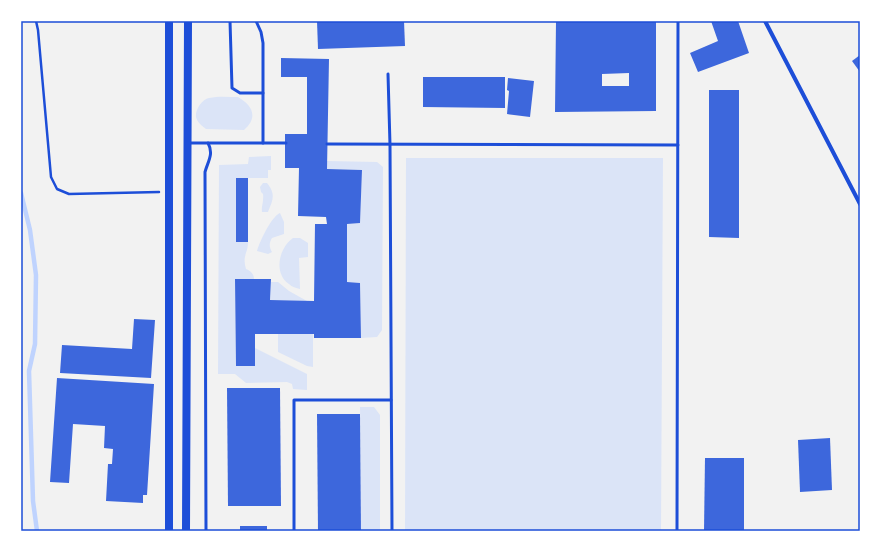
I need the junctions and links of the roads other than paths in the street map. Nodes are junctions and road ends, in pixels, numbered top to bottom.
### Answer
1 (169, 21) edge
2 (188, 21) edge
3 (230, 21) edge
4 (256, 21) edge
5 (678, 21) edge
6 (765, 21) edge
7 (388, 74) dead end
8 (263, 93) junction
9 (187, 143) junction
10 (208, 143) junction
11 (263, 143) junction
12 (286, 144) dead end
13 (327, 144) dead end
14 (390, 145) junction
15 (678, 146) junction
16 (860, 204) edge
17 (391, 400) junction
18 (169, 531) edge
19 (186, 531) edge
20 (206, 531) edge
21 (294, 531) edge
22 (392, 531) edge
23 (677, 531) edge

1 - 18 main road
2 - 9 main road
3 - 8 lane
4 - 8 lane
5 - 15 lane
6 - 16 street
7 - 14 lane
8 - 11 lane
9 - 10 lane
9 - 19 main road
10 - 11 lane
10 - 20 lane
11 - 12 lane
13 - 14 lane
14 - 15 lane
14 - 17 lane
15 - 23 lane
17 - 21 lane
17 - 22 lane

